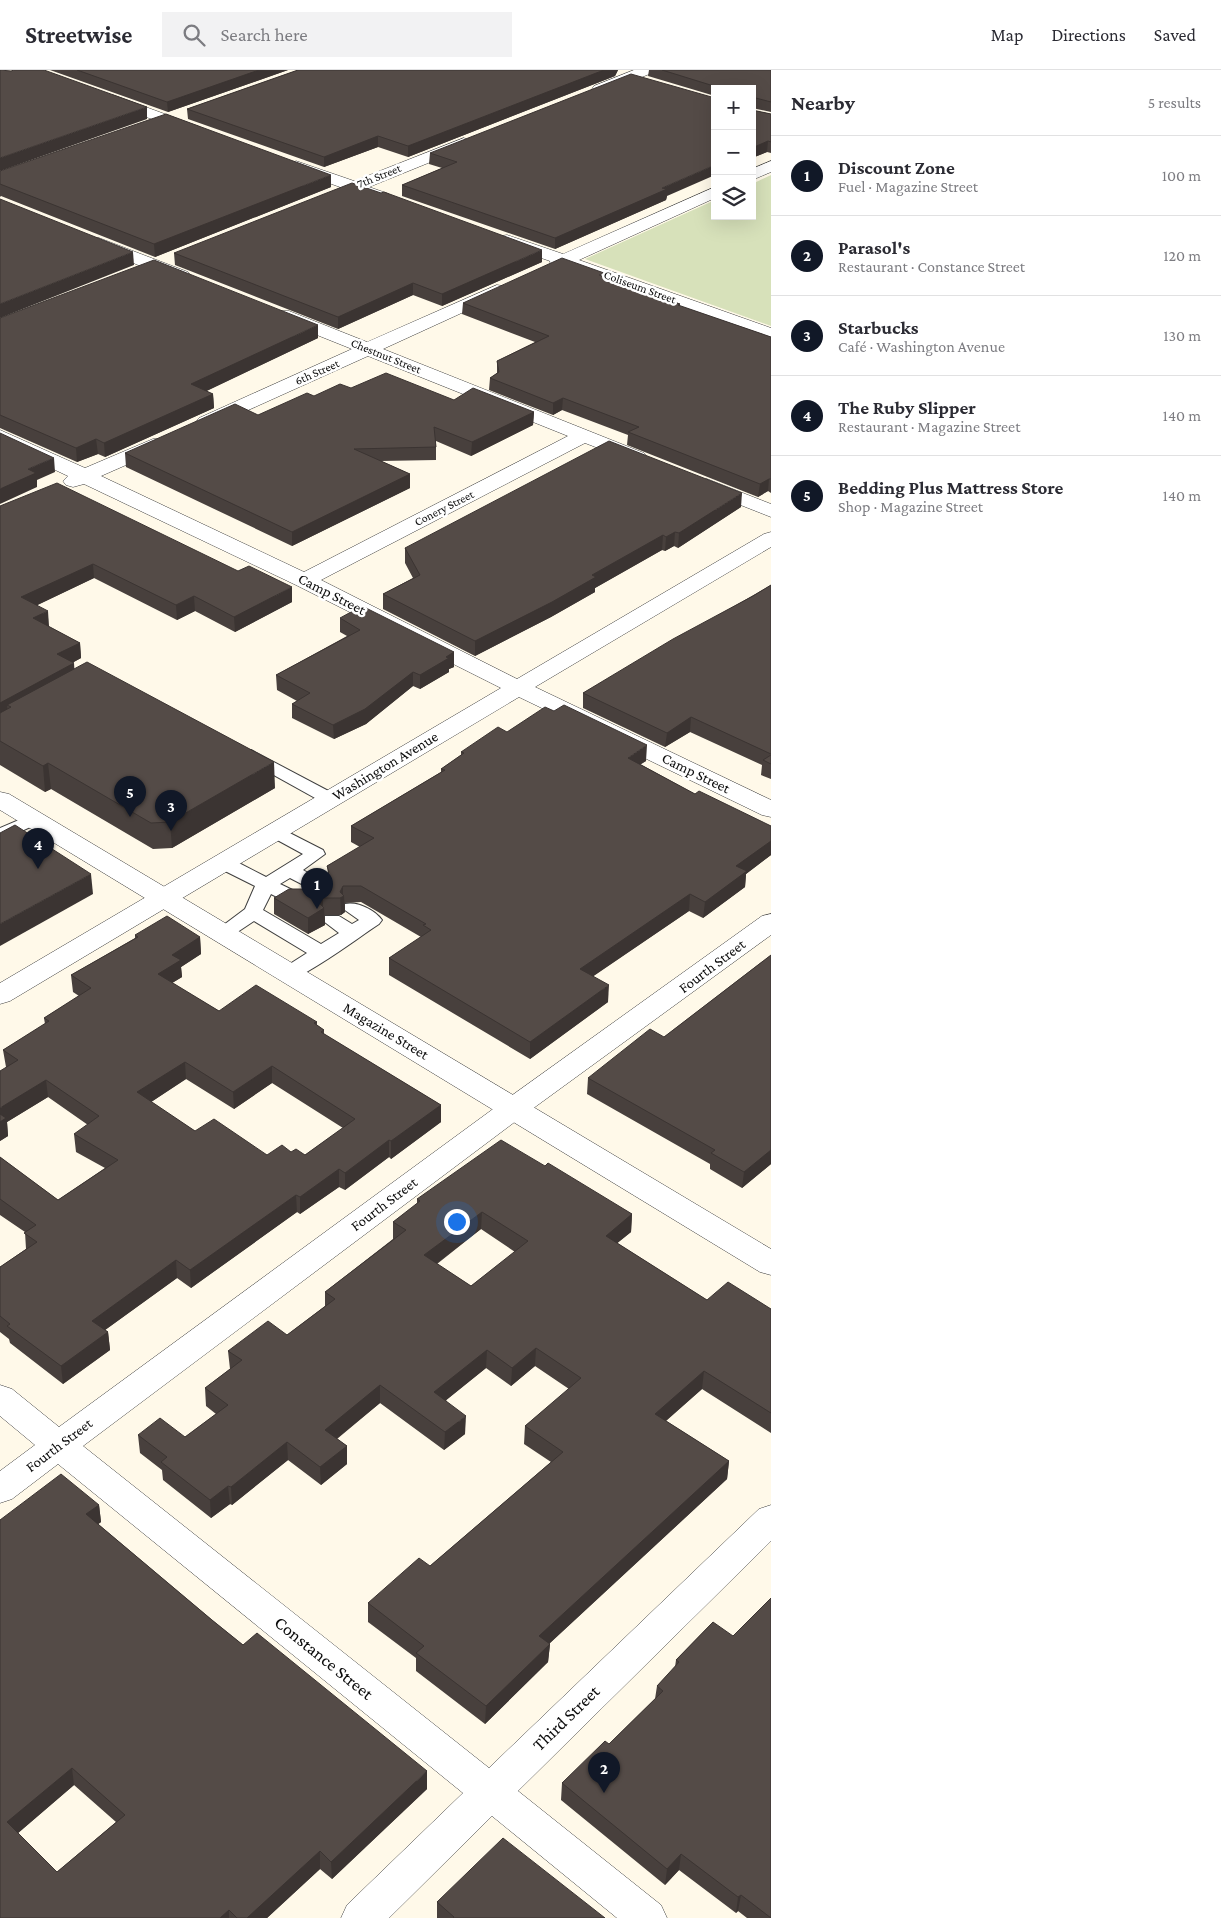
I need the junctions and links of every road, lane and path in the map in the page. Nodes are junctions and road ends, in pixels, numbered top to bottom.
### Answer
1 (605, 70) edge
2 (628, 77) junction
3 (650, 77) edge
4 (93, 93) edge
5 (582, 95) edge
6 (186, 113) dead end
7 (167, 120) junction
8 (148, 126) edge
9 (214, 136) edge
10 (482, 136) edge
11 (279, 160) edge
12 (771, 166) edge
13 (756, 173) edge
14 (353, 187) junction
15 (335, 194) edge
16 (711, 194) edge
17 (399, 203) edge
18 (491, 234) edge
19 (81, 236) edge
20 (171, 258) dead end
21 (565, 260) junction
22 (153, 265) junction
23 (135, 272) edge
24 (538, 272) edge
25 (198, 282) edge
26 (511, 284) edge
27 (270, 310) edge
28 (771, 334) edge
29 (369, 349) junction
30 (191, 428) edge
31 (0, 436) edge
32 (174, 436) edge
33 (584, 436) junction
34 (656, 464) edge
35 (85, 476) junction
36 (691, 479) edge
37 (59, 488) edge
38 (771, 511) edge
39 (771, 538) edge
40 (304, 580) junction
41 (518, 688) junction
42 (236, 747) edge
43 (0, 799) edge
44 (330, 799) junction
45 (771, 810) edge
46 (33, 819) junction
47 (276, 832) junction
48 (0, 835) edge
49 (224, 863) junction
50 (290, 870) junction
51 (265, 885) junction
52 (320, 887) edge
53 (163, 898) junction
54 (298, 900) edge
55 (352, 908) dead end
56 (253, 912) junction
57 (332, 920) dead end
58 (771, 922) edge
59 (223, 933) junction
60 (352, 934) junction
61 (321, 953) junction
62 (289, 973) junction
63 (0, 995) edge
64 (514, 1108) junction
65 (771, 1264) edge
66 (0, 1398) edge
67 (59, 1446) junction
68 (0, 1489) edge
69 (771, 1519) edge
70 (490, 1792) junction
71 (361, 1918) edge
72 (647, 1918) edge

1 - 2 street
2 - 3 street
2 - 5 street
4 - 7 street
6 - 7 street
7 - 8 street
7 - 9 street
10 - 14 street, 7th Street
11 - 14 street
12 - 13 street
14 - 15 street, 7th Street
14 - 17 street
16 - 21 street
18 - 21 street, Coliseum Street
19 - 22 street
20 - 22 street
21 - 24 street
21 - 28 street, Coliseum Street
22 - 23 street
22 - 25 street
26 - 29 street, 6th Street
27 - 29 street, Chestnut Street
29 - 30 street, 6th Street
29 - 33 street, Chestnut Street
31 - 35 street, Camp Street
32 - 35 street
33 - 34 street, Chestnut Street
33 - 40 street, Conery Street
35 - 37 street
35 - 40 street, Camp Street
36 - 38 street
39 - 41 street, Washington Avenue
40 - 41 street, Camp Street
41 - 44 street, Washington Avenue
41 - 45 street, Camp Street
42 - 44 lane
43 - 46 street, Magazine Street
44 - 47 street, Washington Avenue
46 - 48 lane
46 - 53 street, Magazine Street
47 - 49 street, Washington Avenue
47 - 50 lane
49 - 51 lane
49 - 53 street, Washington Avenue
50 - 51 lane
50 - 52 lane
51 - 54 lane
51 - 56 lane
53 - 59 street, Magazine Street
53 - 63 street, Washington Avenue
55 - 60 lane
56 - 59 lane
56 - 61 lane
57 - 60 lane
58 - 64 street, Fourth Street
59 - 62 street, Magazine Street
60 - 61 lane
61 - 62 lane
62 - 64 street, Magazine Street
64 - 65 street, Magazine Street
64 - 67 street, Fourth Street
66 - 67 street, Constance Street
67 - 68 street, Fourth Street
67 - 70 street, Constance Street
69 - 70 street, Third Street
70 - 71 street, Third Street
70 - 72 street, Constance Street

